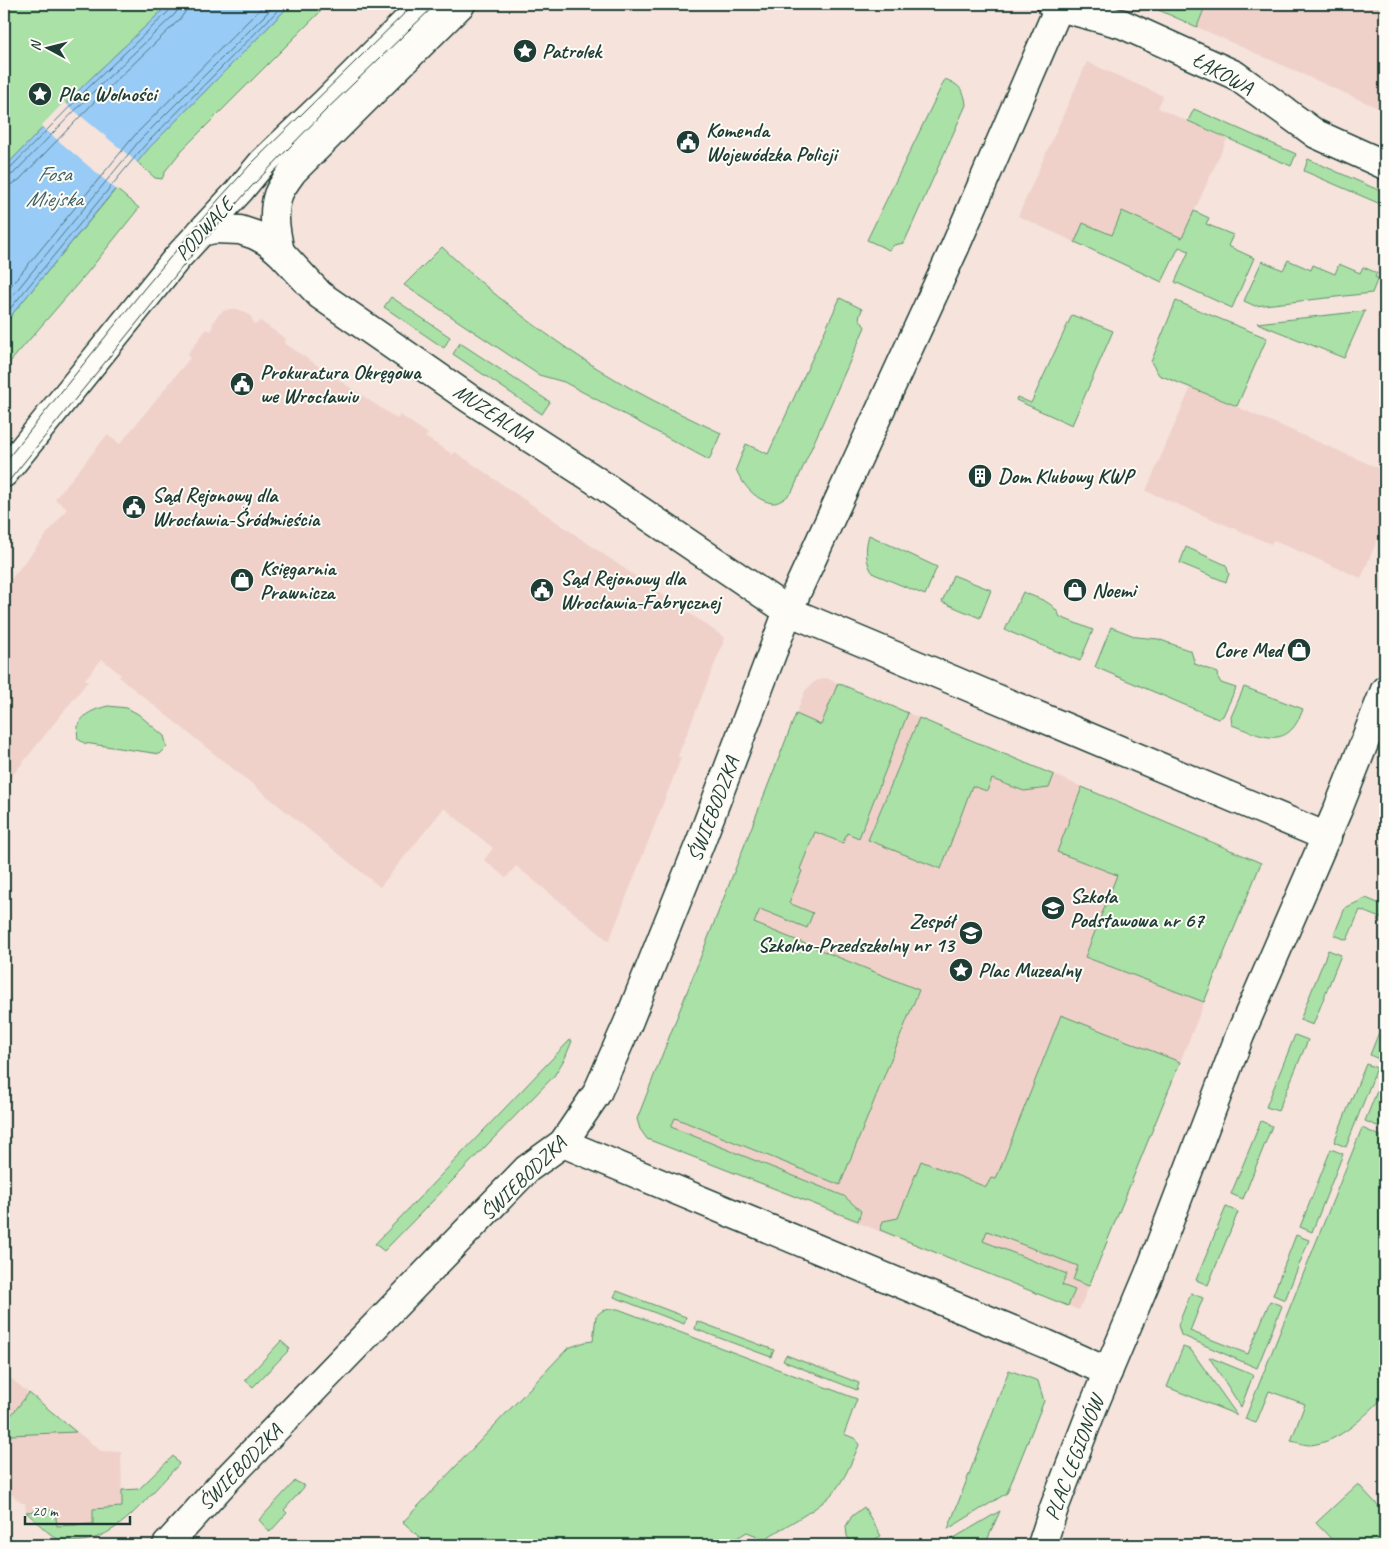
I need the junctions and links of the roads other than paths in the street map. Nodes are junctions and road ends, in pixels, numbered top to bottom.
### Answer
1 (424, 4) edge
2 (461, 4) edge
3 (1055, 6) edge
4 (1385, 165) edge
5 (200, 232) junction
6 (280, 252) junction
7 (4, 472) edge
8 (788, 611) junction
9 (1385, 690) edge
10 (1326, 836) junction
11 (563, 1143) junction
12 (1108, 1372) junction
13 (167, 1545) edge
14 (1042, 1545) edge

1 - 5 street, PODWALE
2 - 6 street
3 - 4 street, ŁĄKOWA
3 - 8 street, ŚWIEBODZKA
5 - 6 street, MUZEALNA
5 - 7 street, PODWALE
6 - 8 street, MUZEALNA
8 - 10 street
8 - 11 street, ŚWIEBODZKA
9 - 10 street
10 - 12 street
11 - 12 street
11 - 13 street, ŚWIEBODZKA
12 - 14 street, PLAC LEGIONÓW

